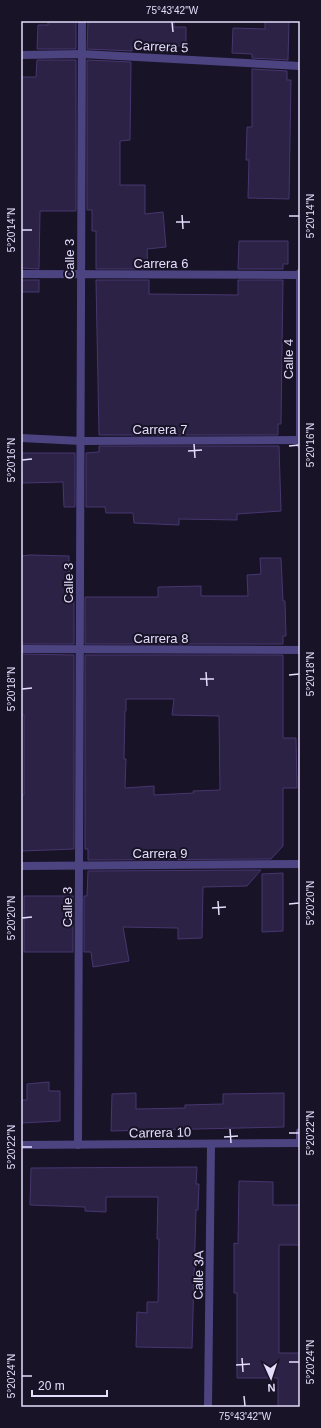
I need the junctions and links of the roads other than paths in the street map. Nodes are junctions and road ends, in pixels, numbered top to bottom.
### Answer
1 (82, 21) edge
2 (82, 54) junction
3 (21, 55) edge
4 (300, 66) edge
5 (21, 274) edge
6 (81, 274) junction
7 (300, 274) edge
8 (21, 438) edge
9 (300, 440) edge
10 (81, 441) junction
11 (300, 445) edge
12 (21, 649) edge
13 (80, 649) junction
14 (300, 650) edge
15 (300, 864) edge
16 (21, 866) edge
17 (79, 866) junction
18 (300, 1132) edge
19 (300, 1143) edge
20 (212, 1144) junction
21 (21, 1145) edge
22 (78, 1145) junction
23 (208, 1407) edge

1 - 2 street, Calle 3
2 - 3 street, Carrera 5
2 - 4 street, Carrera 5
2 - 6 street, Calle 3
5 - 6 street, Carrera 6
6 - 7 street, Carrera 6
6 - 10 street, Calle 3
7 - 9 street, Calle 4
8 - 10 street, Carrera 7
9 - 10 street, Carrera 7
9 - 11 street, Calle 4
10 - 13 street, Calle 3
12 - 13 street, Carrera 8
13 - 14 street, Carrera 8
13 - 17 street, Calle 3
15 - 17 street, Carrera 9
16 - 17 street, Carrera 9
17 - 22 street, Calle 3
18 - 19 street
19 - 20 street, Carrera 10
20 - 22 street, Carrera 10
20 - 23 street, Calle 3A
21 - 22 street, Carrera 10

